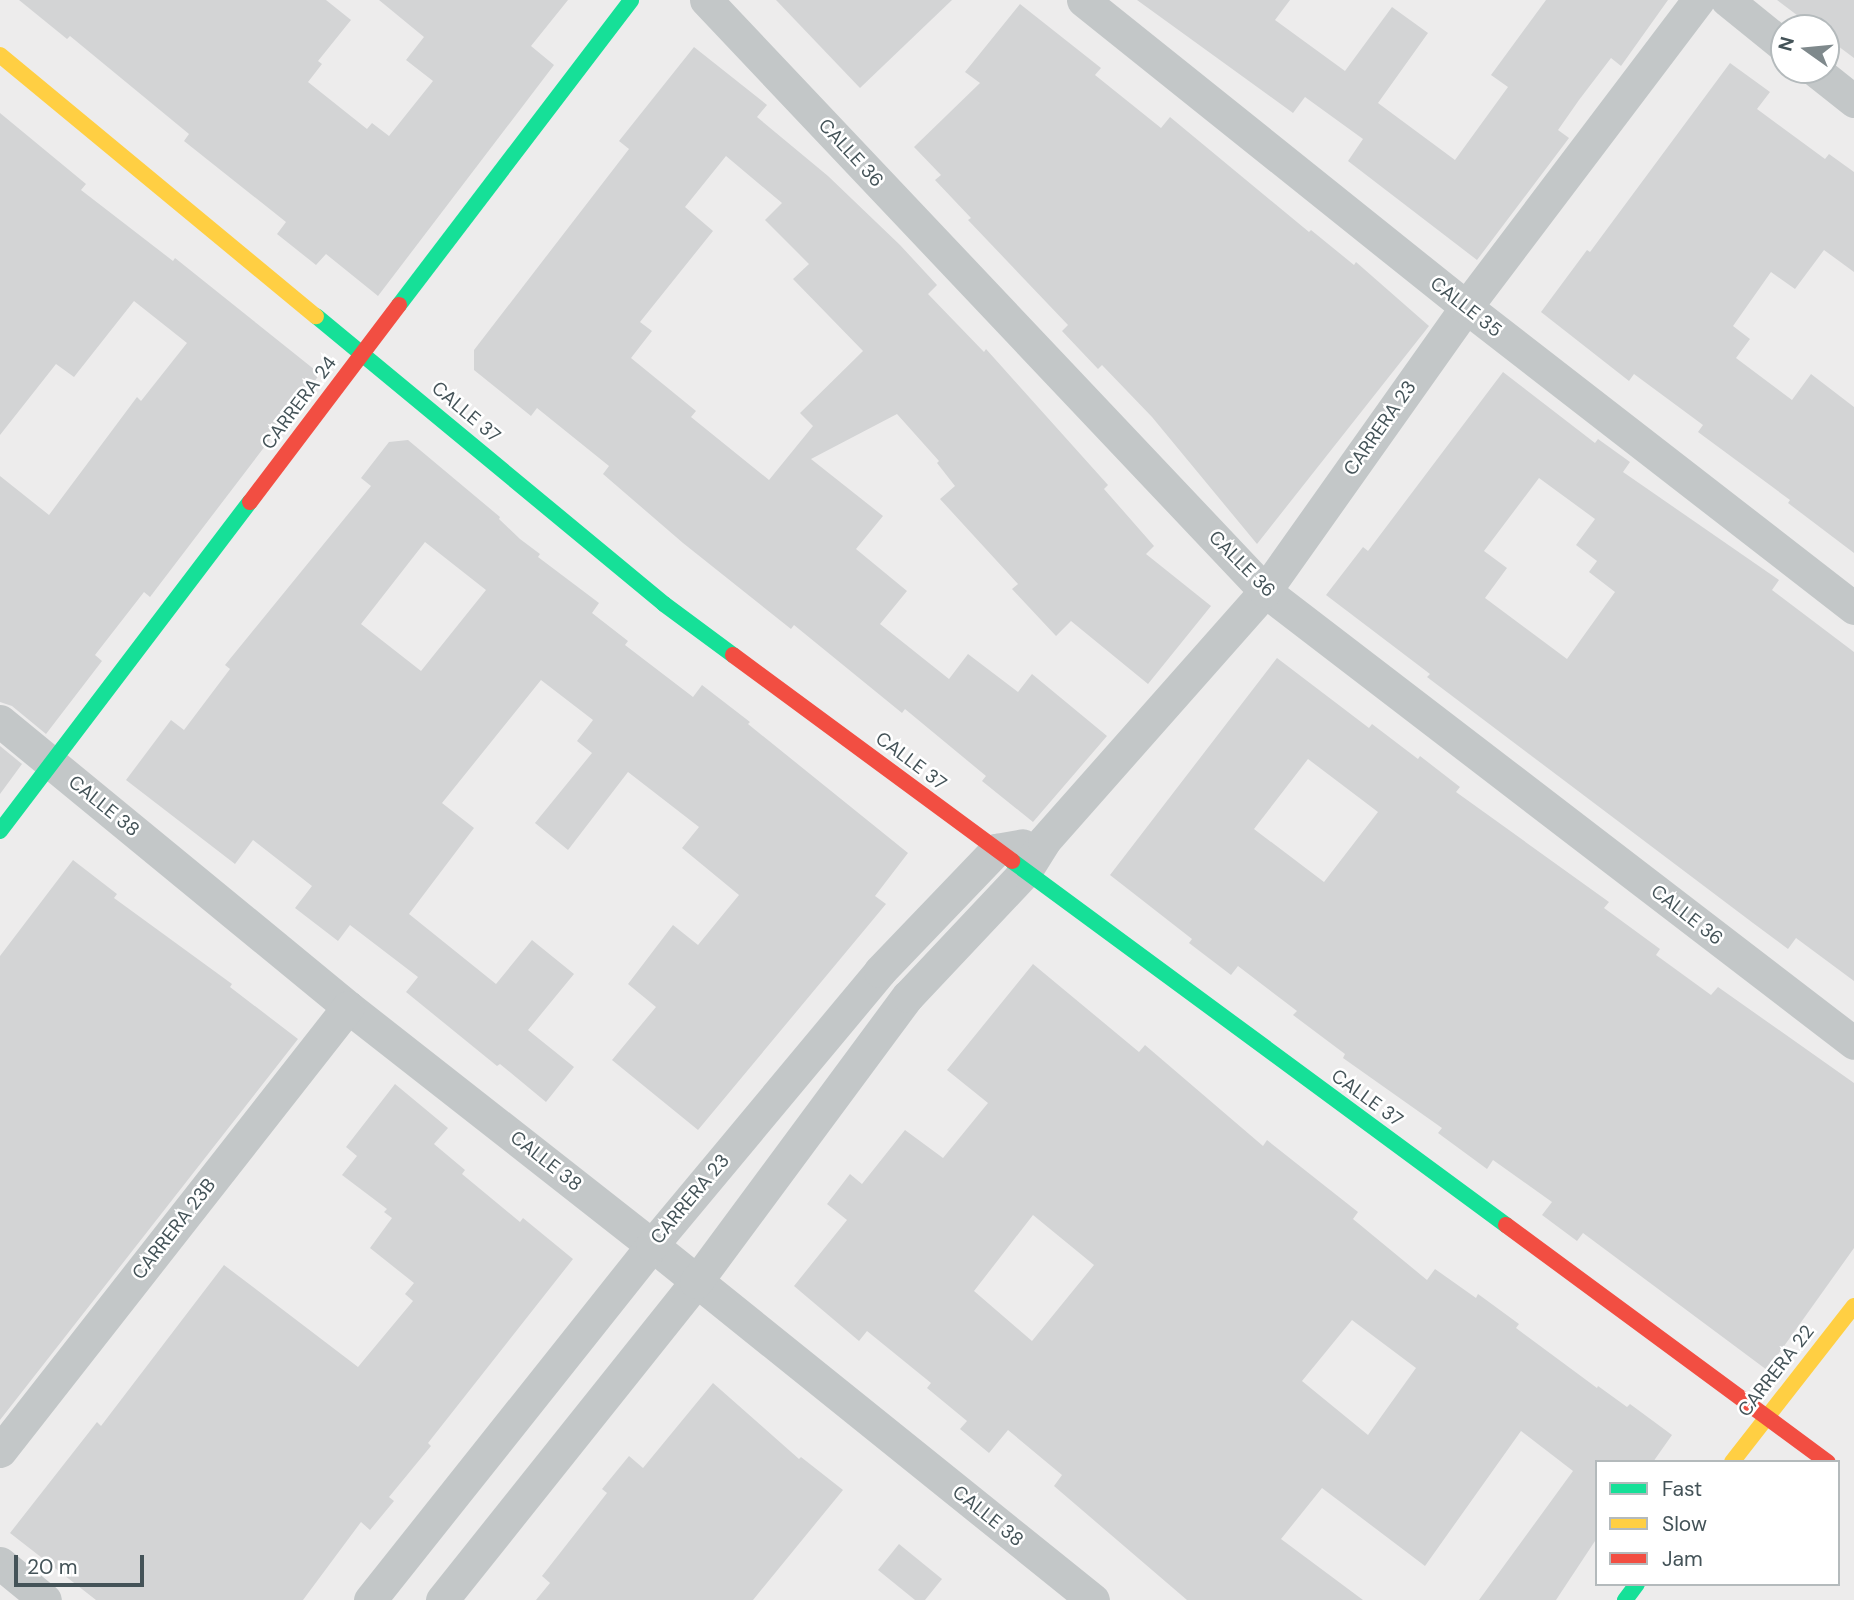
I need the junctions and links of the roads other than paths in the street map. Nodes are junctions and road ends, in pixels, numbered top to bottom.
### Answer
1 (631, 0) edge
2 (706, 0) edge
3 (1083, 0) edge
4 (1698, 0) edge
5 (1727, 0) edge
6 (1770, 35) edge
7 (0, 55) edge
8 (1833, 84) edge
9 (1854, 101) edge
10 (1466, 307) junction
11 (363, 353) junction
12 (1265, 591) junction
13 (1854, 608) edge
14 (0, 721) edge
15 (52, 763) junction
16 (0, 831) edge
17 (1044, 841) junction
18 (996, 850) junction
19 (1025, 872) junction
20 (348, 1007) junction
21 (1854, 1043) edge
22 (652, 1245) junction
23 (696, 1282) junction
24 (1854, 1306) edge
25 (1767, 1418) junction
26 (0, 1451) edge
27 (1734, 1460) edge
28 (1825, 1460) edge
29 (0, 1563) edge
30 (45, 1600) edge
31 (370, 1600) edge
32 (442, 1600) edge
33 (1093, 1600) edge

1 - 11 street, CARRERA 24
2 - 12 street, CALLE 36
3 - 10 street, CALLE 35
4 - 10 street, CARRERA 23
5 - 6 street
7 - 11 street, CALLE 37
8 - 9 street
10 - 12 street, CARRERA 23
10 - 13 street, CALLE 35
11 - 15 street, CARRERA 24
11 - 18 street, CALLE 37
12 - 17 street, CARRERA 23
12 - 21 street, CALLE 36
14 - 15 street, CALLE 38
15 - 16 street, CARRERA 24
15 - 20 street, CALLE 38
17 - 18 street
17 - 19 street, CARRERA 23
18 - 19 street, CALLE 37
18 - 22 street, CARRERA 23
19 - 23 street, CARRERA 23
19 - 25 street, CALLE 37
20 - 22 street, CALLE 38
20 - 26 street, CARRERA 23B
22 - 23 street, CALLE 38
22 - 31 street, CARRERA 23
23 - 32 street, CARRERA 23
23 - 33 street, CALLE 38
24 - 25 street, CARRERA 22
25 - 27 street, CARRERA 22
25 - 28 street, CALLE 37
29 - 30 street

